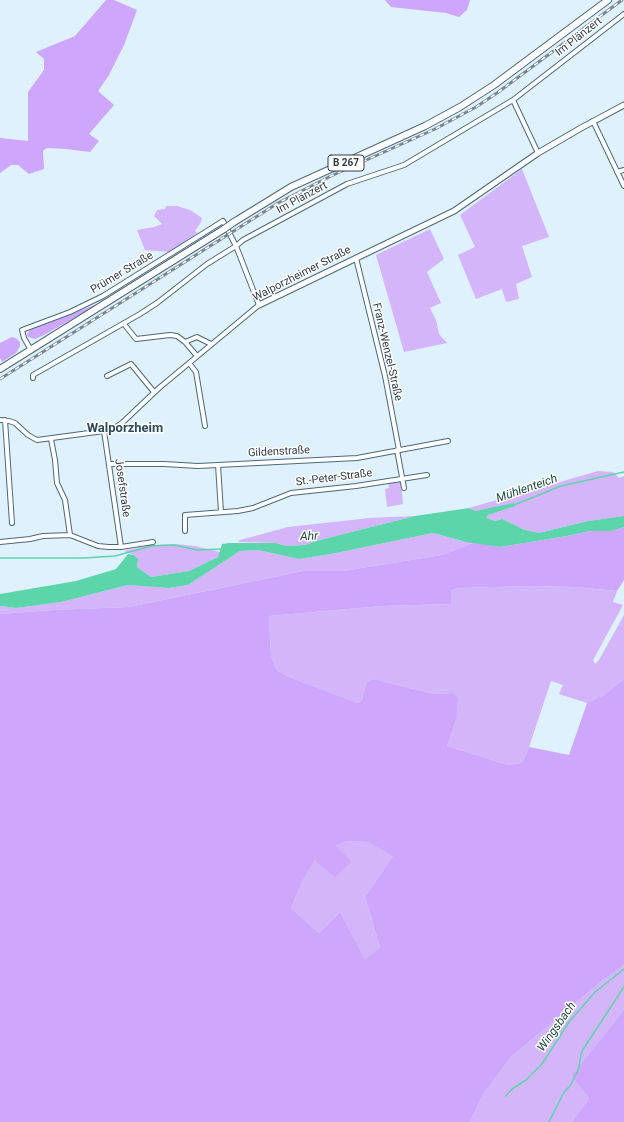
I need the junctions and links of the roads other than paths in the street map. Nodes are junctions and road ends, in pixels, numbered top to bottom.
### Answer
1 (608, 0) edge
2 (624, 14) edge
3 (512, 100) junction
4 (624, 105) edge
5 (593, 121) junction
6 (538, 153) junction
7 (624, 170) edge
8 (617, 172) junction
9 (624, 186) edge
10 (236, 246) junction
11 (356, 258) junction
12 (259, 305) junction
13 (124, 324) junction
14 (185, 342) junction
15 (211, 344) junction
16 (31, 350) junction
17 (197, 356) junction
18 (189, 363) junction
19 (0, 369) edge
20 (106, 376) dead end
21 (33, 378) dead end
22 (154, 392) junction
23 (0, 420) edge
24 (5, 420) junction
25 (205, 426) dead end
26 (104, 431) junction
27 (51, 439) junction
28 (448, 441) dead end
29 (398, 450) junction
30 (109, 464) junction
31 (218, 465) junction
32 (427, 475) dead end
33 (402, 478) junction
34 (404, 488) dead end
35 (221, 512) junction
36 (12, 523) dead end
37 (185, 532) dead end
38 (70, 535) junction
39 (0, 542) edge
40 (152, 542) dead end
41 (121, 546) junction

1 - 16 main road, B 267, bridge
2 - 3 street, Im Plänzert
3 - 6 street
3 - 10 street, Im Plänzert
4 - 5 street, Walporzheimer Straße
5 - 6 street, Walporzheimer Straße
5 - 8 street
6 - 11 street, Walporzheimer Straße
7 - 8 street
8 - 9 street
10 - 12 street
10 - 13 street, Im Plänzert
10 - 16 street, Prümer Straße
11 - 12 street, Walporzheimer Straße
11 - 29 street, Franz-Wenzel-Straße
12 - 15 street, Walporzheimer Straße
13 - 14 street
13 - 21 street, Im Plänzert
14 - 15 street
14 - 17 street
15 - 17 street, Walporzheimer Straße
16 - 19 main road, B 267
17 - 18 street, Walporzheimer Straße
18 - 22 street, Walporzheimer Straße
18 - 25 street
20 - 22 street
22 - 26 street, Walporzheimer Straße
23 - 24 street, Walporzheimer Straße
24 - 27 street, Walporzheimer Straße
24 - 36 street
26 - 27 street, Walporzheimer Straße
26 - 30 street, Josefstraße
27 - 38 street
28 - 29 street, Gildenstraße
29 - 31 street, Gildenstraße
29 - 33 street, Franz-Wenzel-Straße
30 - 31 street, Gildenstraße
30 - 41 street, Josefstraße
31 - 35 street
32 - 33 street, St.-Peter-Straße
33 - 34 street, Franz-Wenzel-Straße
33 - 35 street, St.-Peter-Straße
35 - 37 street, St.-Peter-Straße
38 - 39 street
38 - 41 street
40 - 41 street

